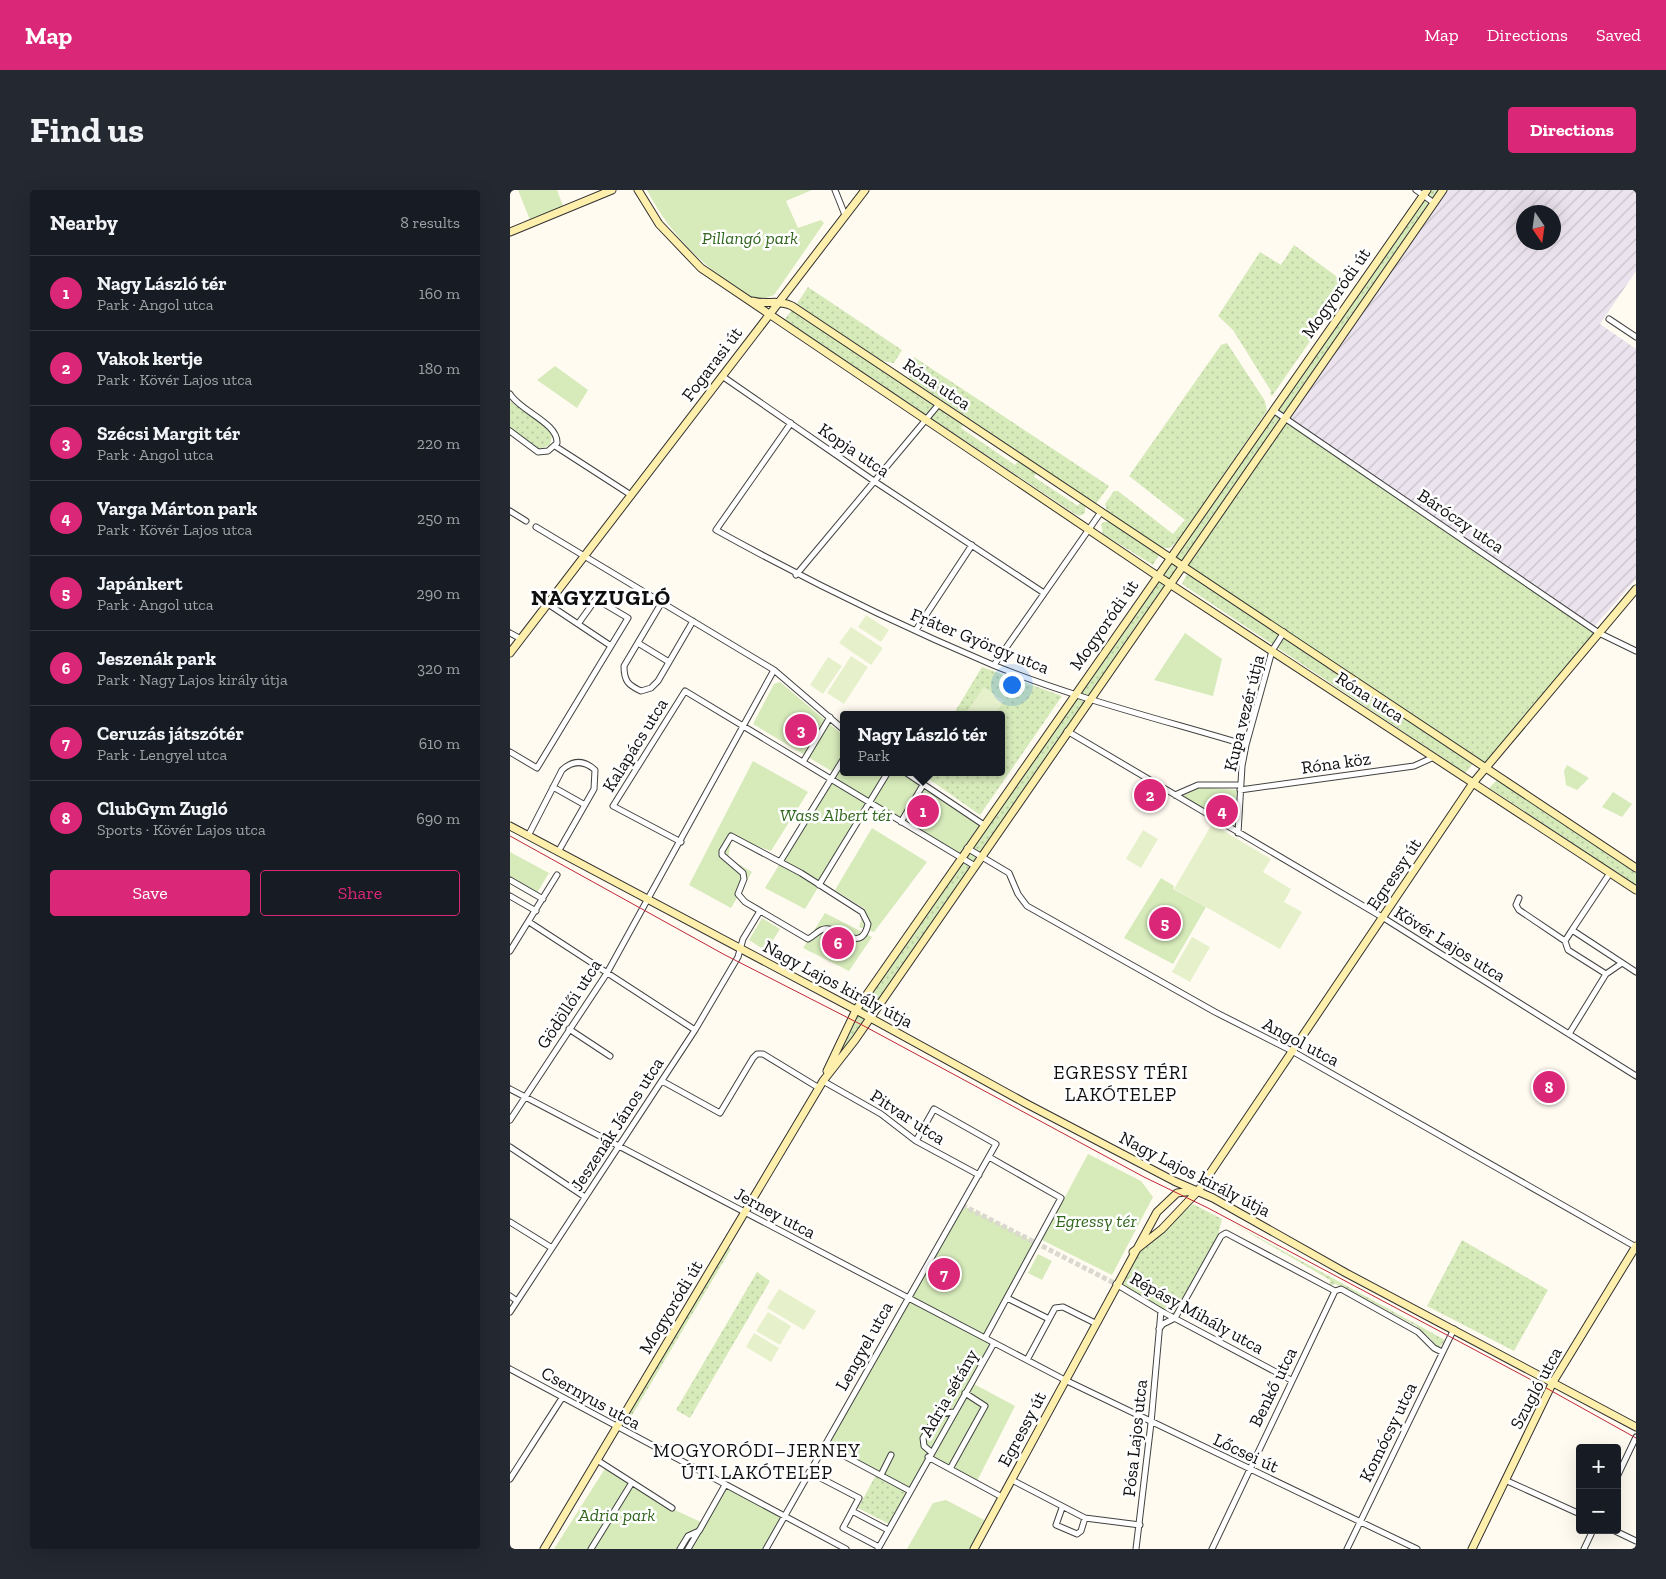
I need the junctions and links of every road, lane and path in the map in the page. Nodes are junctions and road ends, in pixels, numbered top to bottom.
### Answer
1 (612, 190) edge
2 (638, 190) edge
3 (835, 190) edge
4 (865, 190) edge
5 (1416, 190) edge
6 (1443, 190) edge
7 (1425, 192) edge
8 (1434, 203) junction
9 (845, 215) junction
10 (510, 232) edge
11 (751, 300) junction
12 (779, 302) junction
13 (769, 315) junction
14 (1609, 319) dead end
15 (1636, 337) edge
16 (722, 376) junction
17 (510, 394) edge
18 (939, 404) junction
19 (1273, 410) junction
20 (1286, 419) junction
21 (924, 420) junction
22 (791, 423) junction
23 (510, 431) edge
24 (555, 446) junction
25 (874, 481) junction
26 (630, 495) junction
27 (510, 511) edge
28 (1101, 512) junction
29 (526, 522) dead end
30 (538, 529) dead end
31 (1088, 529) junction
32 (972, 545) junction
33 (583, 557) junction
34 (1169, 558) junction
35 (1183, 568) junction
36 (796, 575) junction
37 (1157, 576) junction
38 (1172, 584) junction
39 (1636, 590) edge
40 (1044, 593) junction
41 (662, 602) junction
42 (548, 604) junction
43 (694, 621) junction
44 (578, 624) junction
45 (916, 630) junction
46 (1284, 632) junction
47 (510, 633) edge
48 (1599, 633) junction
49 (521, 639) junction
50 (638, 643) junction
51 (612, 646) junction
52 (1272, 651) junction
53 (1636, 652) edge
54 (510, 653) edge
55 (669, 662) junction
56 (994, 665) junction
57 (774, 670) junction
58 (1075, 693) junction
59 (1090, 698) junction
60 (830, 717) junction
61 (744, 726) junction
62 (840, 726) edge
63 (1067, 731) junction
64 (1246, 745) junction
65 (510, 752) edge
66 (1434, 757) junction
67 (803, 762) junction
68 (840, 764) edge
69 (1486, 767) junction
70 (886, 776) edge
71 (911, 776) edge
72 (831, 779) junction
73 (1473, 783) junction
74 (923, 785) junction
75 (553, 788) junction
76 (1241, 788) junction
77 (1175, 795) junction
78 (870, 802) junction
79 (585, 805) junction
80 (901, 822) junction
81 (984, 825) junction
82 (510, 826) edge
83 (1238, 833) junction
84 (528, 836) junction
85 (680, 842) junction
86 (967, 848) junction
87 (558, 852) junction
88 (982, 856) junction
89 (960, 858) junction
90 (780, 862) junction
91 (975, 866) junction
92 (1636, 868) edge
93 (1610, 873) junction
94 (557, 875) dead end
95 (510, 880) edge
96 (820, 885) junction
97 (1635, 887) edge
98 (510, 896) edge
99 (1519, 898) dead end
100 (543, 899) junction
101 (648, 901) junction
102 (536, 911) junction
103 (760, 911) junction
104 (1382, 917) junction
105 (529, 922) junction
106 (1572, 930) junction
107 (1565, 941) junction
108 (740, 948) junction
109 (510, 951) edge
110 (1622, 963) junction
111 (1636, 972) edge
112 (607, 973) junction
113 (1606, 974) junction
114 (856, 1010) junction
115 (870, 1018) junction
116 (569, 1029) junction
117 (695, 1030) junction
118 (1569, 1034) junction
119 (1292, 1051) junction
120 (610, 1056) dead end
121 (1636, 1076) edge
122 (662, 1081) junction
123 (823, 1081) junction
124 (818, 1088) junction
125 (510, 1089) edge
126 (526, 1097) junction
127 (510, 1120) edge
128 (916, 1141) junction
129 (619, 1145) junction
130 (510, 1147) edge
131 (989, 1157) junction
132 (978, 1175) junction
133 (1198, 1191) junction
134 (586, 1198) junction
135 (745, 1212) junction
136 (510, 1222) edge
137 (1151, 1223) junction
138 (1162, 1229) junction
139 (1636, 1247) edge
140 (552, 1248) junction
141 (1133, 1252) junction
142 (1116, 1284) junction
143 (1335, 1291) junction
144 (510, 1296) edge
145 (1007, 1298) junction
146 (907, 1299) junction
147 (517, 1301) junction
148 (1161, 1311) junction
149 (510, 1312) edge
150 (1175, 1318) junction
151 (1049, 1319) junction
152 (1095, 1323) junction
153 (1454, 1328) junction
154 (1159, 1329) junction
155 (985, 1338) junction
156 (994, 1343) junction
157 (1442, 1352) junction
158 (1027, 1360) junction
159 (510, 1368) edge
160 (1065, 1380) junction
161 (1291, 1380) junction
162 (1553, 1382) junction
163 (965, 1393) junction
164 (562, 1398) junction
165 (954, 1412) junction
166 (1152, 1423) junction
167 (1636, 1427) edge
168 (616, 1428) junction
169 (1636, 1437) edge
170 (824, 1445) junction
171 (891, 1455) dead end
172 (930, 1455) junction
173 (597, 1460) junction
174 (950, 1469) junction
175 (1249, 1469) junction
176 (1621, 1469) edge
177 (809, 1472) junction
178 (881, 1475) junction
179 (510, 1479) edge
180 (1012, 1480) junction
181 (1505, 1480) junction
182 (631, 1484) junction
183 (725, 1485) junction
184 (910, 1490) junction
185 (1002, 1497) junction
186 (672, 1508) dead end
187 (1062, 1508) junction
188 (852, 1511) junction
189 (1576, 1512) edge
190 (784, 1517) junction
191 (1085, 1518) junction
192 (1360, 1522) junction
193 (1140, 1525) junction
194 (888, 1530) junction
195 (699, 1531) junction
196 (1591, 1534) edge
197 (1621, 1534) edge
198 (1636, 1541) edge
199 (878, 1548) edge
200 (544, 1549) edge
201 (592, 1549) edge
202 (680, 1549) edge
203 (688, 1549) edge
204 (766, 1549) edge
205 (846, 1549) edge
206 (974, 1549) edge
207 (1136, 1549) edge
208 (1212, 1549) edge
209 (1347, 1549) edge
210 (1416, 1549) edge
211 (1472, 1549) edge
212 (1584, 1549) edge

1 - 10 street
2 - 11 street, Róna utca
3 - 9 street
4 - 9 street, Fogarasi út
5 - 7 street
6 - 8 street, Mogyoródi út
7 - 8 street
7 - 19 street, Mogyoródi út
8 - 20 street, Mogyoródi út
9 - 12 street, Fogarasi út
11 - 12 street, Róna utca
11 - 13 street, Róna utca
12 - 13 street, Fogarasi út
12 - 18 street, Róna utca
13 - 16 street, Fogarasi út
13 - 21 street, Róna utca
14 - 15 street
16 - 22 street, Kopja utca
16 - 26 street, Fogarasi út
17 - 24 street
18 - 21 street
18 - 28 street, Róna utca
19 - 20 street, Báróczy utca
19 - 34 street, Mogyoródi út
20 - 35 street, Mogyoródi út
20 - 48 street, Báróczy utca
21 - 25 street
21 - 31 street, Róna utca
22 - 25 street, Kopja utca
22 - 36 street, Fráter György utca
23 - 24 street
24 - 26 street
25 - 32 street, Kopja utca
25 - 36 street
26 - 33 street, Fogarasi út
27 - 29 street
28 - 31 street
28 - 34 street, Róna utca
30 - 33 street
31 - 37 street, Róna utca
31 - 40 street
32 - 40 street, Kopja utca
32 - 45 street
33 - 41 street
33 - 42 street, Fogarasi út
34 - 35 street, Róna utca
34 - 37 street, Mogyoródi út
35 - 38 street, Mogyoródi út
35 - 46 street, Róna utca
36 - 45 street, Fráter György utca
37 - 38 street, Róna utca
37 - 58 street, Mogyoródi út
38 - 52 street, Róna utca
38 - 59 street, Mogyoródi út
39 - 48 street, Egressy út
40 - 56 street
41 - 43 street
41 - 50 street
42 - 44 street
42 - 49 street, Fogarasi út
43 - 55 street
43 - 57 street
44 - 51 street
44 - 51 street
45 - 56 street, Fráter György utca
46 - 52 street, Kupa vezér útja
46 - 69 street, Róna utca
47 - 49 street
48 - 53 street, Báróczy utca
48 - 69 street, Egressy út
49 - 54 street, Fogarasi út
50 - 55 street
50 - 55 street
51 - 65 street
52 - 64 street, Kupa vezér útja
52 - 66 street, Róna utca
56 - 58 street, Fráter György utca
57 - 60 street
57 - 61 street
58 - 59 street, Fráter György utca
58 - 81 street, Mogyoródi út
59 - 63 street, Mogyoródi út
59 - 64 street, Fráter György utca
60 - 62 street
60 - 67 street
61 - 67 street
61 - 85 street
61 - 85 street, Kalapács utca
63 - 77 street, Kövér Lajos utca
63 - 88 street, Mogyoródi út
64 - 76 street, Kupa vezér útja
66 - 73 street, Róna utca
66 - 76 street, Róna köz
67 - 72 street
68 - 72 street
69 - 73 street, Egressy út
69 - 92 street, Róna utca
70 - 78 street
71 - 74 street
72 - 78 street
72 - 90 street
73 - 93 street, Róna utca
73 - 104 street, Egressy út
74 - 80 street
74 - 81 street
75 - 79 street
75 - 79 street
75 - 84 street
76 - 77 street, Róna köz
76 - 83 street, Kupa vezér útja
77 - 83 street, Kövér Lajos utca
78 - 80 street
78 - 96 street
79 - 87 street
80 - 89 street
81 - 86 street, Mogyoródi út
82 - 84 street, Nagy Lajos király útja
83 - 104 street, Kövér Lajos utca
84 - 87 street, Nagy Lajos király útja
85 - 101 street
86 - 88 street, Angol utca
86 - 89 street, Mogyoródi út
87 - 101 street, Nagy Lajos király útja
88 - 91 street, Mogyoródi út
88 - 119 street, Angol utca
89 - 91 street
89 - 114 street, Mogyoródi út
90 - 96 street
90 - 103 street, Nagy Lajos király útja
91 - 115 street, Mogyoródi út
93 - 97 street, Róna utca
93 - 106 street
94 - 100 street
95 - 100 street
96 - 103 street, Nagy Lajos király útja
98 - 102 street
99 - 107 street
100 - 102 street
101 - 108 street, Nagy Lajos király útja
101 - 112 street, Gödöllői utca
102 - 105 street
103 - 108 street, Nagy Lajos király útja
104 - 118 street, Kövér Lajos utca
104 - 119 street, Egressy út
105 - 109 street
105 - 112 street
106 - 107 street
106 - 110 street
107 - 113 street
108 - 114 street, Nagy Lajos király útja
108 - 117 street, Jeszenák János utca
110 - 111 street
110 - 113 street
112 - 116 street, Gödöllői utca
112 - 117 street
113 - 118 street
114 - 115 street, Nagy Lajos király útja
114 - 123 street, Mogyoródi út
115 - 123 street, Mogyoródi út
115 - 133 street, Nagy Lajos király útja
116 - 120 street
116 - 126 street, Gödöllői utca
117 - 122 street, Jeszenák János utca
118 - 121 street, Kövér Lajos utca
119 - 133 street, Egressy út
119 - 139 street, Angol utca
122 - 124 street
122 - 129 street, Jeszenák János utca
123 - 124 street, Mogyoródi út
123 - 128 street, Pitvar utca
124 - 135 street, Mogyoródi út
125 - 126 street, Jerney utca
126 - 127 street, Gödöllői utca
126 - 129 street, Jerney utca
128 - 131 street
128 - 132 street, Pitvar utca
129 - 134 street, Jeszenák János utca
129 - 135 street, Jerney utca
130 - 134 street
131 - 132 street, Lengyel utca
131 - 145 street
132 - 146 street, Lengyel utca
133 - 137 street, Egressy út
133 - 138 street, Egressy út
133 - 153 street, Nagy Lajos király útja
134 - 140 street, Jeszenák János utca
135 - 146 street, Jerney utca
135 - 168 street, Mogyoródi út
136 - 140 street
137 - 138 street
137 - 141 street, Egressy út
138 - 141 street, Egressy út
139 - 162 street, Szugló utca
140 - 147 street, Jeszenák János utca
141 - 142 street, Egressy út
142 - 148 street, Répásy Mihály utca
142 - 152 street, Egressy út
143 - 150 street
143 - 157 street
143 - 161 street, Benkő utca
144 - 147 street
145 - 151 street
145 - 155 street
146 - 155 street, Jerney utca
146 - 170 street, Lengyel utca
147 - 149 street, Jeszenák János utca
148 - 150 street, Répásy Mihály utca
148 - 154 street, Pósa Lajos utca
150 - 154 street
150 - 161 street, Répásy Mihály utca
151 - 152 street
151 - 158 street
152 - 160 street, Egressy út
153 - 157 street, Komócsy utca
153 - 162 street, Nagy Lajos király útja
154 - 166 street, Pósa Lajos utca
155 - 156 street, Jerney utca
156 - 158 street, Jerney utca
156 - 163 street, Adria sétány
157 - 192 street, Komócsy utca
158 - 160 street, Jerney utca
159 - 164 street, Csernyus utca
160 - 166 street, Lőcsei út
160 - 180 street, Egressy út
161 - 175 street, Benkő utca
162 - 167 street, Nagy Lajos király útja
162 - 181 street, Szugló utca
163 - 165 street, Adria sétány
163 - 174 street
164 - 168 street, Csernyus utca
164 - 179 street
165 - 172 street, Adria sétány
165 - 172 street
166 - 175 street, Lőcsei út
166 - 193 street, Pósa Lajos utca
168 - 173 street, Mogyoródi út
168 - 183 street, Csernyus utca
169 - 176 street
170 - 177 street, Lengyel utca
170 - 178 street
171 - 178 street
172 - 174 street, Adria sétány
172 - 184 street, Adria sétány
173 - 182 street
173 - 200 street, Mogyoródi út
174 - 185 street, Adria sétány
175 - 192 street, Lőcsei út
175 - 208 street, Benkő utca
177 - 188 street, Adria sétány
177 - 190 street, Lengyel utca
178 - 184 street
180 - 185 street, Egressy út
180 - 187 street
181 - 189 street
181 - 211 street, Szugló utca
182 - 186 street
182 - 201 street
183 - 190 street, Csernyus utca
183 - 195 street
184 - 194 street, Adria sétány
185 - 206 street, Egressy út
187 - 191 street
187 - 191 street
188 - 194 street
188 - 199 street, Adria sétány
190 - 204 street, Lengyel utca
190 - 205 street, Csernyus utca
191 - 193 street
192 - 209 street, Komócsy utca
192 - 210 street, Lőcsei út
193 - 207 street, Pósa Lajos utca
194 - 199 street, Adria sétány
195 - 202 street
195 - 203 street
196 - 212 street
197 - 198 street

